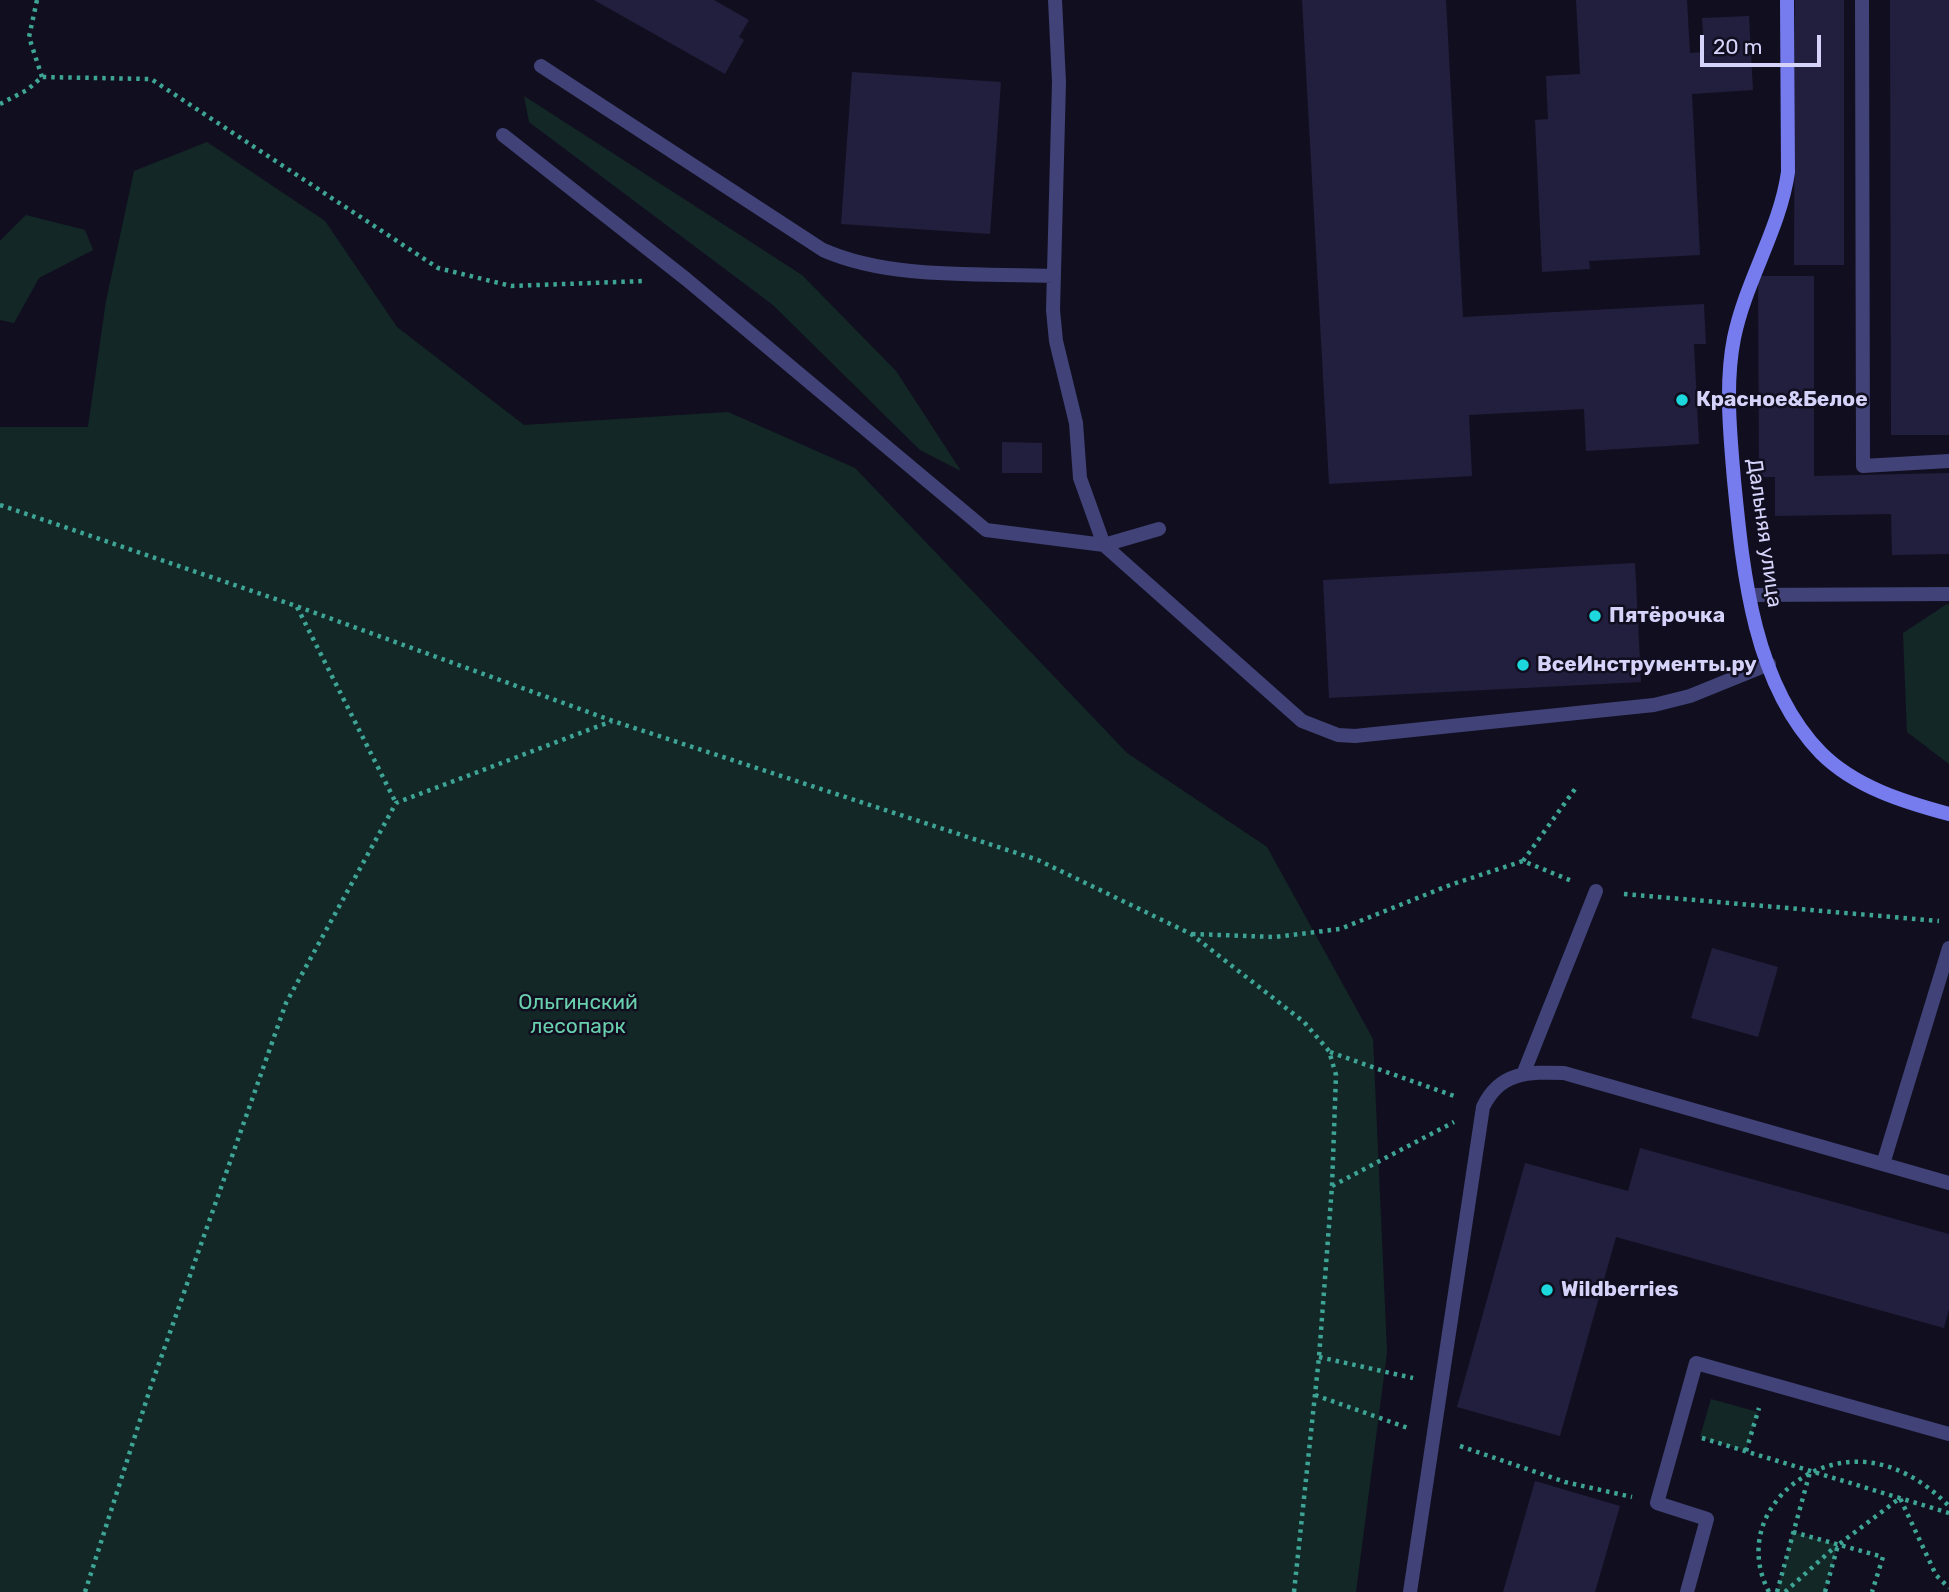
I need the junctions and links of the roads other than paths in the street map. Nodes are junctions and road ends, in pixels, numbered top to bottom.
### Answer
1 (1055, 0) edge
2 (1787, 0) edge
3 (1862, 0) edge
4 (541, 66) dead end
5 (503, 135) dead end
6 (1054, 276) junction
7 (1949, 461) edge
8 (1159, 529) dead end
9 (1104, 545) junction
10 (1949, 594) edge
11 (1750, 595) junction
12 (1769, 664) junction
13 (1949, 814) edge
14 (1596, 891) road end
15 (1949, 947) edge
16 (1524, 1072) junction
17 (1883, 1164) junction
18 (1949, 1183) edge
19 (1949, 1434) edge
20 (1410, 1592) edge
21 (1687, 1592) edge

1 - 6 lane
2 - 11 street, Дальняя улица
3 - 7 lane
4 - 6 lane
5 - 9 lane
6 - 9 lane
8 - 9 lane
9 - 12 lane
10 - 11 lane
11 - 12 street, Дальняя улица
12 - 13 street, Дальняя улица
14 - 16 lane
15 - 17 lane
16 - 17 lane
16 - 20 lane
17 - 18 lane
19 - 21 lane

